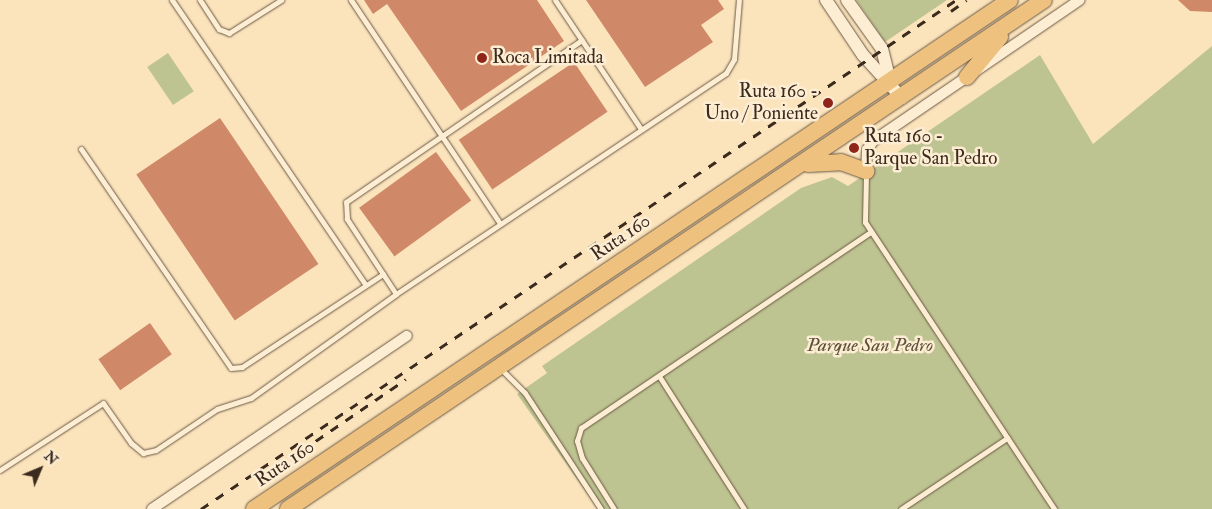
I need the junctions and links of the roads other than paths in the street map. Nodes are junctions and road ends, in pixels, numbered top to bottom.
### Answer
1 (172, 0) edge
2 (200, 0) edge
3 (281, 0) edge
4 (351, 0) edge
5 (555, 0) edge
6 (739, 0) edge
7 (826, 0) edge
8 (847, 0) edge
9 (1010, 0) edge
10 (1044, 0) edge
11 (1080, 0) edge
12 (1013, 21) junction
13 (582, 40) junction
14 (967, 77) junction
15 (890, 80) junction
16 (902, 98) junction
17 (641, 130) junction
18 (441, 135) junction
19 (81, 149) dead end
20 (801, 166) junction
21 (866, 171) junction
22 (500, 223) junction
23 (871, 232) junction
24 (383, 274) junction
25 (365, 284) junction
26 (396, 294) junction
27 (407, 336) dead end
28 (499, 367) junction
29 (659, 376) junction
30 (1007, 438) junction
31 (0, 470) edge
32 (152, 509) edge
33 (254, 509) edge
34 (288, 509) edge
35 (601, 509) edge
36 (614, 509) edge
37 (744, 509) edge
38 (901, 509) edge
39 (1054, 509) edge

1 - 25 lane
2 - 3 lane
4 - 18 lane
5 - 13 lane
6 - 17 lane
7 - 15 street
8 - 15 street
9 - 15 highway, Ruta 160
10 - 12 highway, Ruta 160
11 - 14 street
12 - 14 highway
12 - 16 highway, Ruta 160
13 - 17 lane
13 - 18 lane
14 - 21 street
15 - 16 street
15 - 33 highway, Ruta 160
16 - 20 highway, Ruta 160
17 - 22 lane
18 - 22 lane
18 - 24 lane
19 - 25 lane
20 - 21 highway
20 - 28 highway, Ruta 160
21 - 23 lane
22 - 26 lane
23 - 29 lane
23 - 30 lane
24 - 25 lane
24 - 26 lane
26 - 31 lane
27 - 32 street
28 - 34 highway, Ruta 160
28 - 35 lane
29 - 36 lane
29 - 37 lane
30 - 38 lane
30 - 39 lane

